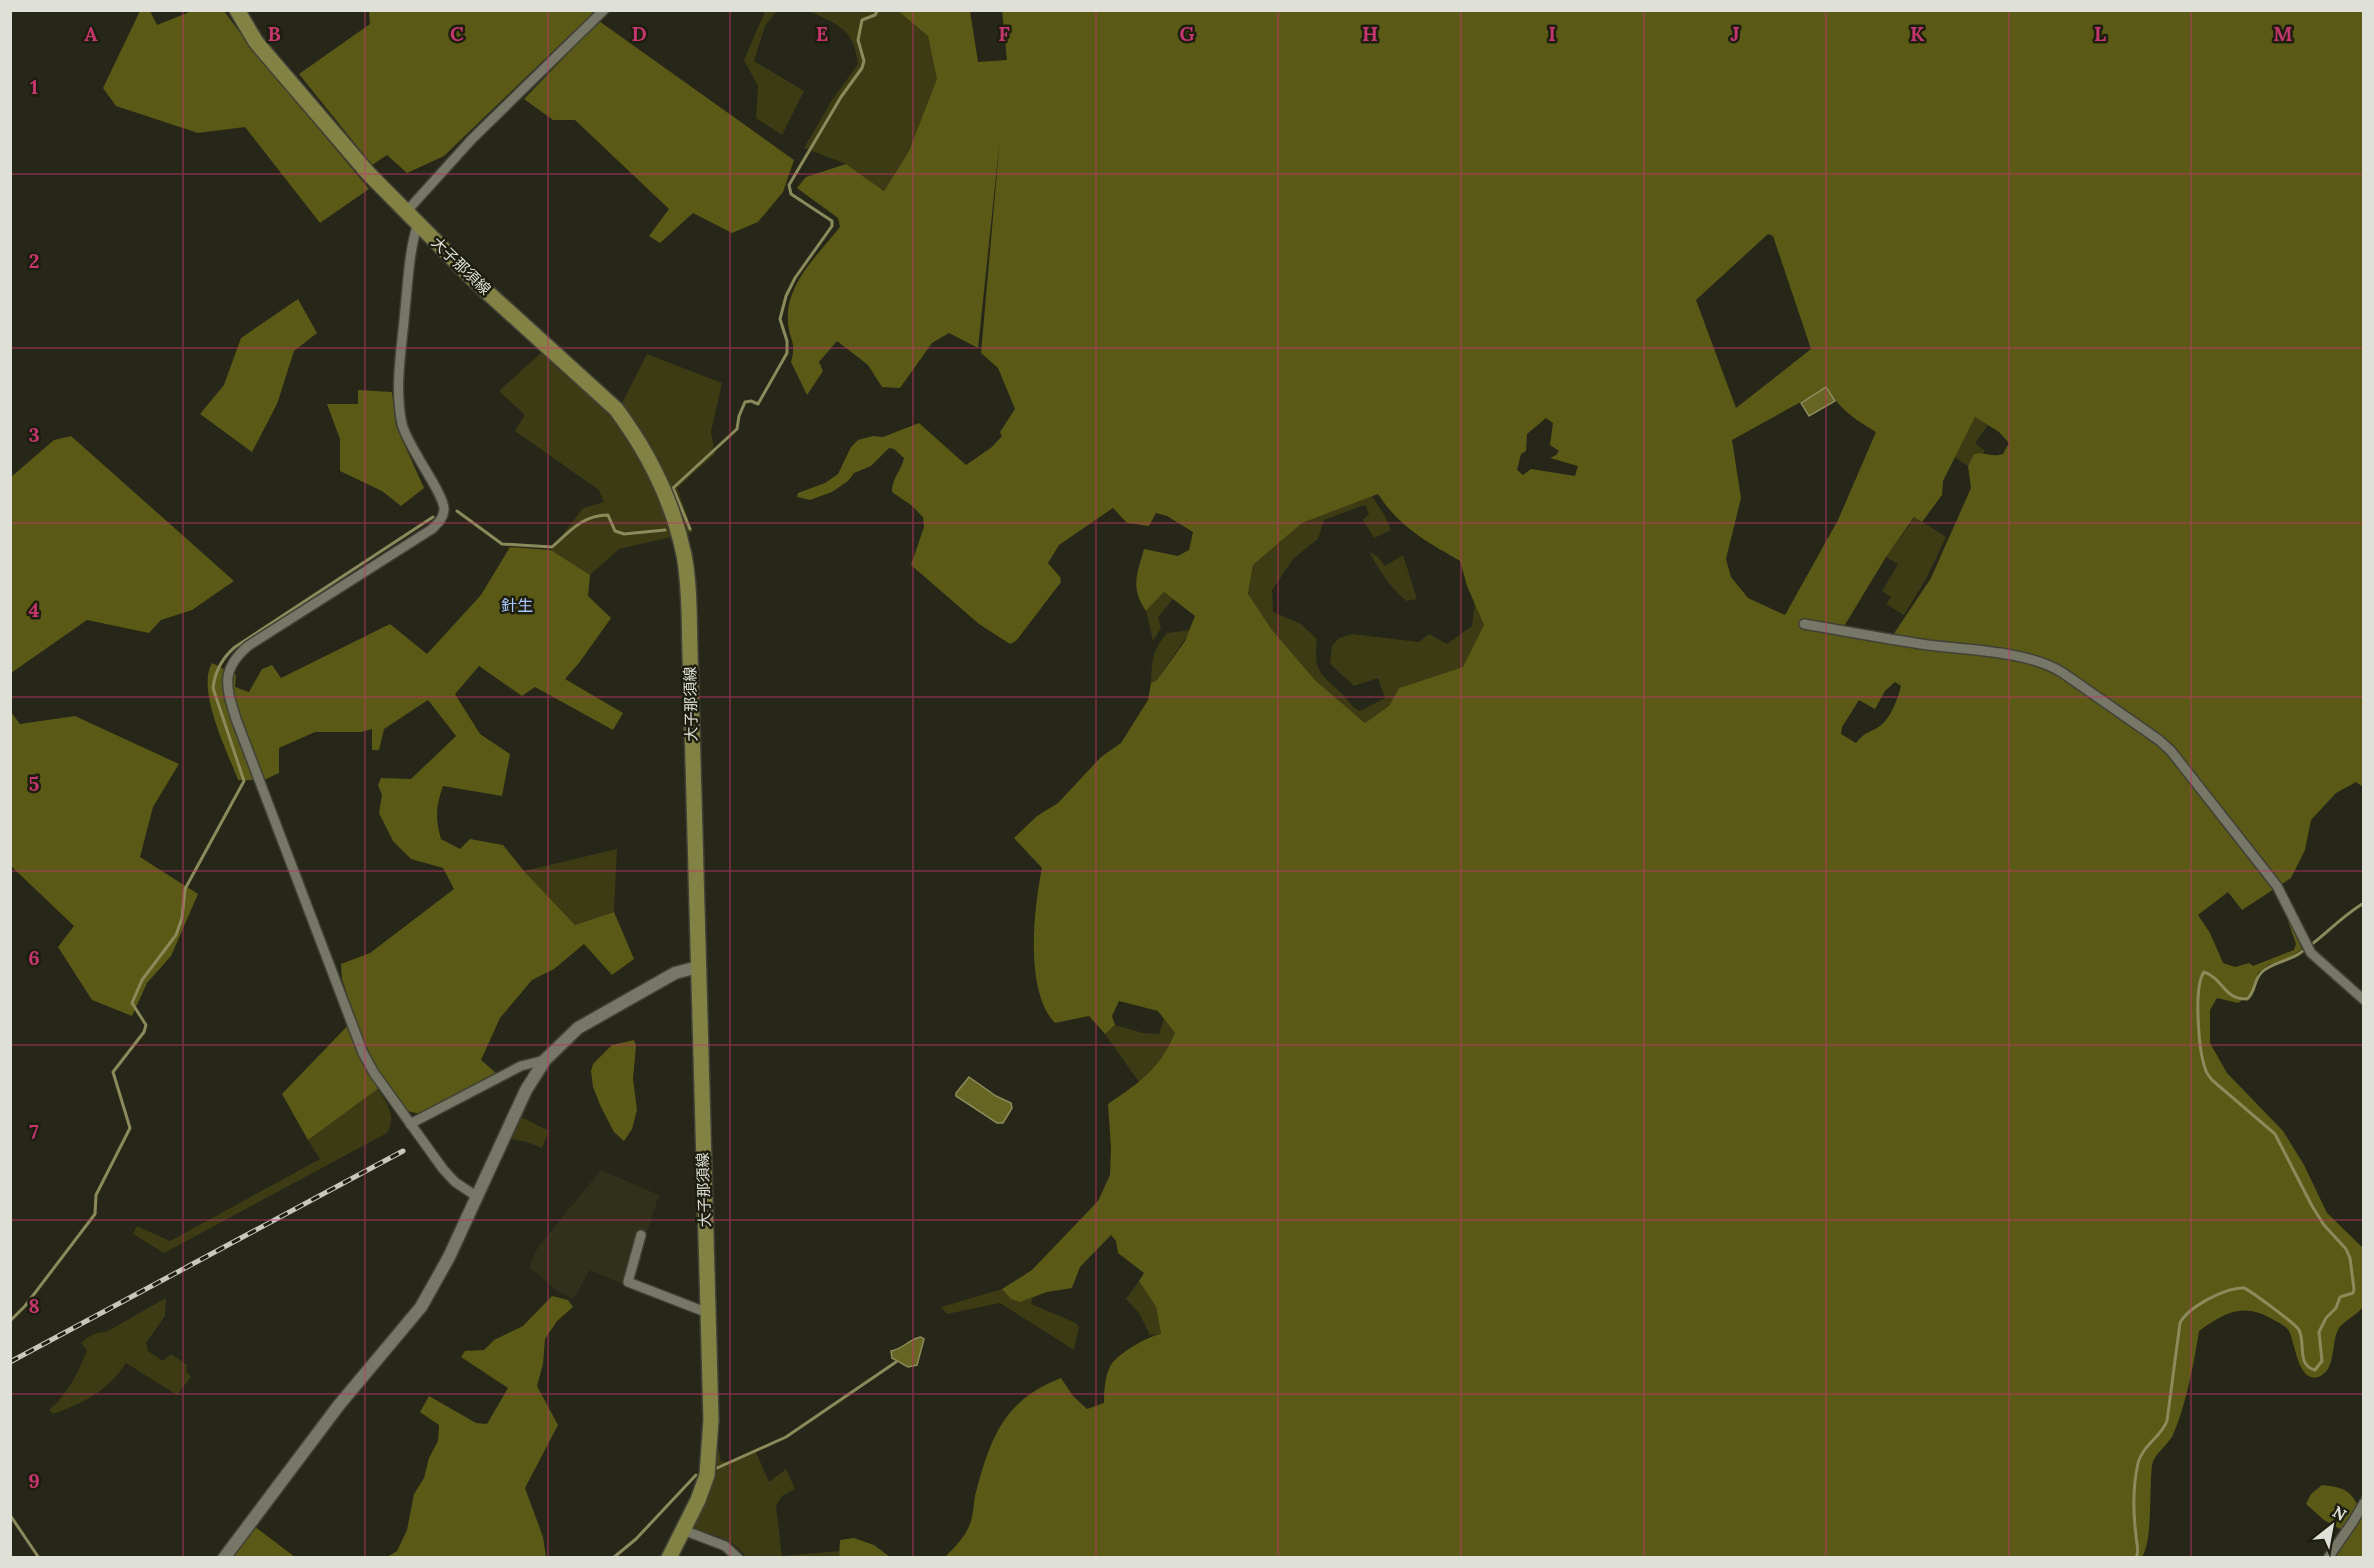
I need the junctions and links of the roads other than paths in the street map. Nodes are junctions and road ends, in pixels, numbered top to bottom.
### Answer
1 (237, 10) edge
2 (604, 10) edge
3 (406, 212) junction
4 (418, 223) junction
5 (1804, 624) dead end
6 (698, 967) junction
7 (2364, 1000) edge
8 (544, 1060) junction
9 (410, 1124) junction
10 (476, 1196) junction
11 (641, 1236) dead end
12 (708, 1313) junction
13 (2364, 1503) edge
14 (683, 1530) junction
15 (224, 1557) edge
16 (669, 1557) edge
17 (738, 1557) edge
18 (2328, 1557) edge

1 - 3 main road, 大子那須線
2 - 3 street
3 - 4 main road, 大子那須線
4 - 6 main road, 大子那須線
4 - 9 street
5 - 7 street
6 - 8 street
6 - 12 main road, 大子那須線
8 - 9 street
8 - 10 street
9 - 10 street
10 - 15 street
11 - 12 street
12 - 14 main road, 大子那須線
13 - 18 street
14 - 16 main road, 大子那須線
14 - 17 street

